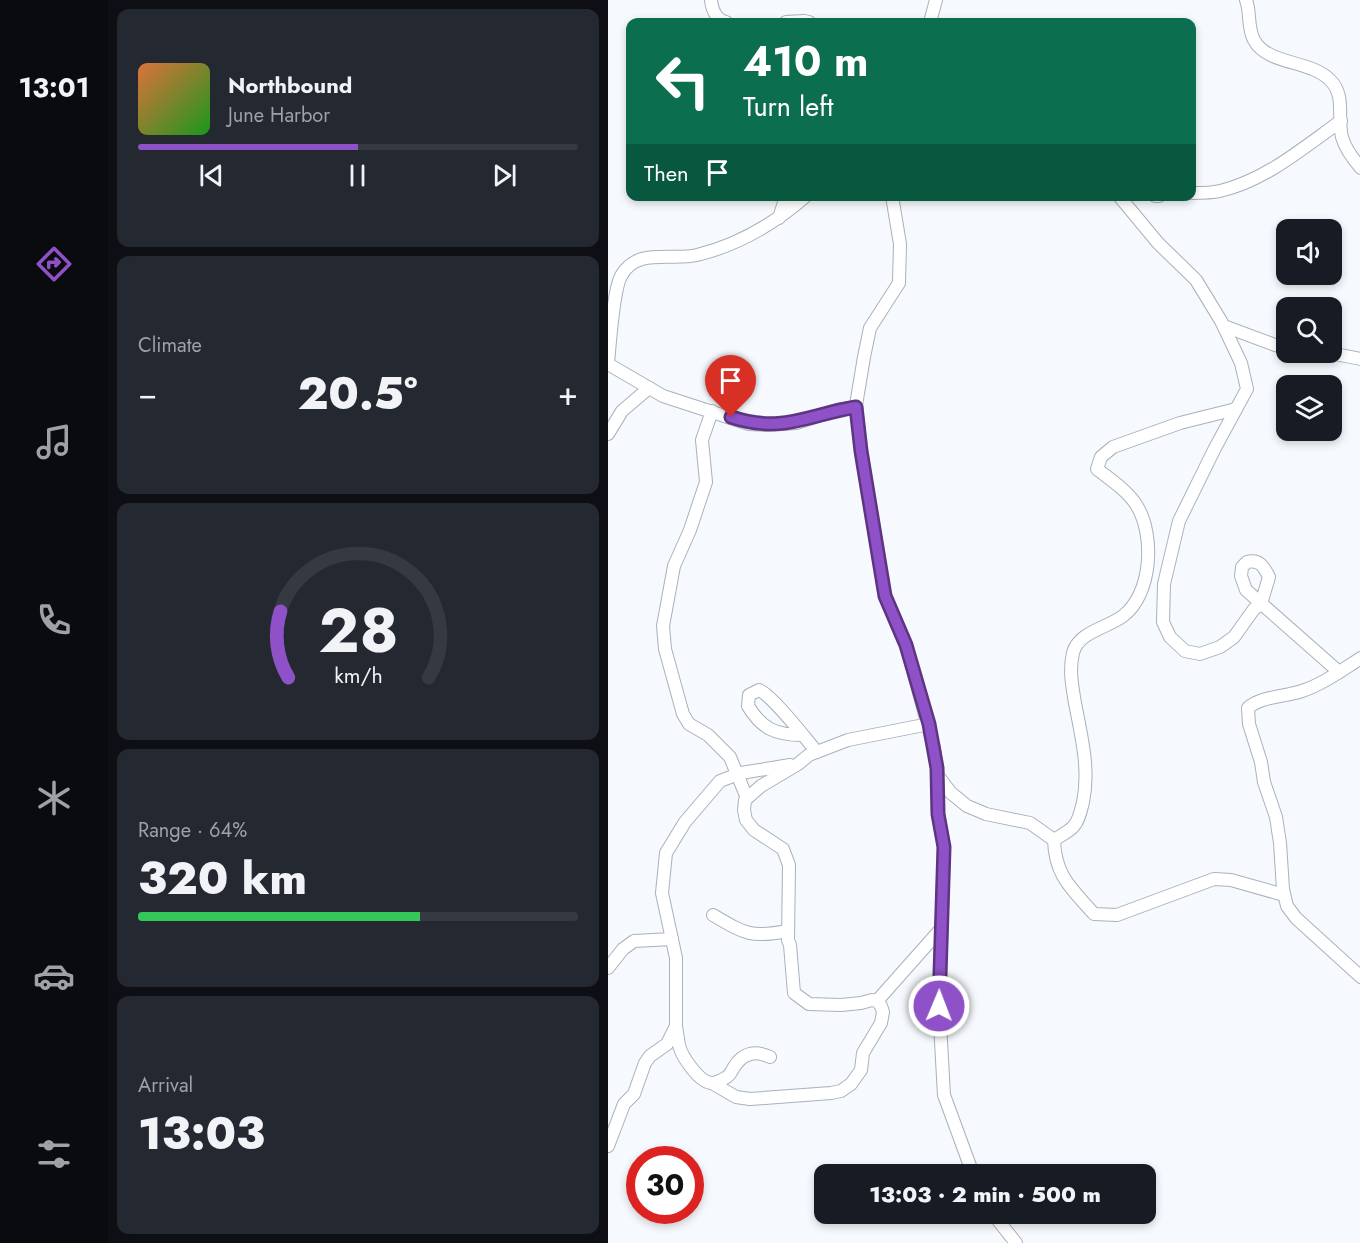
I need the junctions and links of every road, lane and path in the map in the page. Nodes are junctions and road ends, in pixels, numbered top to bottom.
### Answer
1 (711, 0) edge
2 (936, 0) edge
3 (1246, 0) edge
4 (719, 18) edge
5 (931, 18) edge
6 (1341, 121) junction
7 (1361, 168) edge
8 (1196, 194) edge
9 (784, 201) edge
10 (800, 201) edge
11 (893, 201) edge
12 (1123, 201) edge
13 (779, 218) junction
14 (1224, 326) junction
15 (1276, 345) edge
16 (1342, 356) edge
17 (1361, 360) edge
18 (608, 364) edge
19 (649, 388) junction
20 (856, 407) junction
21 (1236, 409) junction
22 (712, 411) junction
23 (608, 434) edge
24 (1361, 658) edge
25 (1339, 672) junction
26 (929, 724) junction
27 (802, 735) junction
28 (818, 752) junction
29 (798, 764) junction
30 (737, 774) junction
31 (938, 776) junction
32 (747, 798) junction
33 (1054, 840) junction
34 (1284, 895) junction
35 (713, 915) dead end
36 (940, 930) junction
37 (788, 931) junction
38 (672, 939) junction
39 (608, 968) edge
40 (1361, 977) edge
41 (876, 1001) junction
42 (676, 1026) junction
43 (770, 1057) dead end
44 (712, 1083) junction
45 (608, 1146) edge
46 (969, 1164) edge
47 (1001, 1224) edge
48 (1016, 1243) edge

1 - 4 street
2 - 5 street
3 - 6 street
6 - 7 street
6 - 8 street
9 - 13 street
10 - 13 street
11 - 20 street
12 - 14 street
13 - 18 street
14 - 15 street
14 - 21 street
16 - 17 street
18 - 19 street
19 - 22 street
19 - 23 street
20 - 22 street
20 - 26 street
21 - 25 street
21 - 33 street
22 - 30 street
24 - 25 street
25 - 34 street
26 - 28 street
26 - 31 street
27 - 27 street
27 - 28 street
28 - 29 street
29 - 30 street
29 - 32 street
30 - 32 street
30 - 38 street
31 - 33 street
31 - 36 street
32 - 37 street
33 - 34 street
34 - 40 street
35 - 37 street
36 - 41 street
36 - 46 street
37 - 41 street
38 - 39 street
38 - 42 street
41 - 44 street
42 - 44 street
42 - 45 street
43 - 44 street
47 - 48 street

